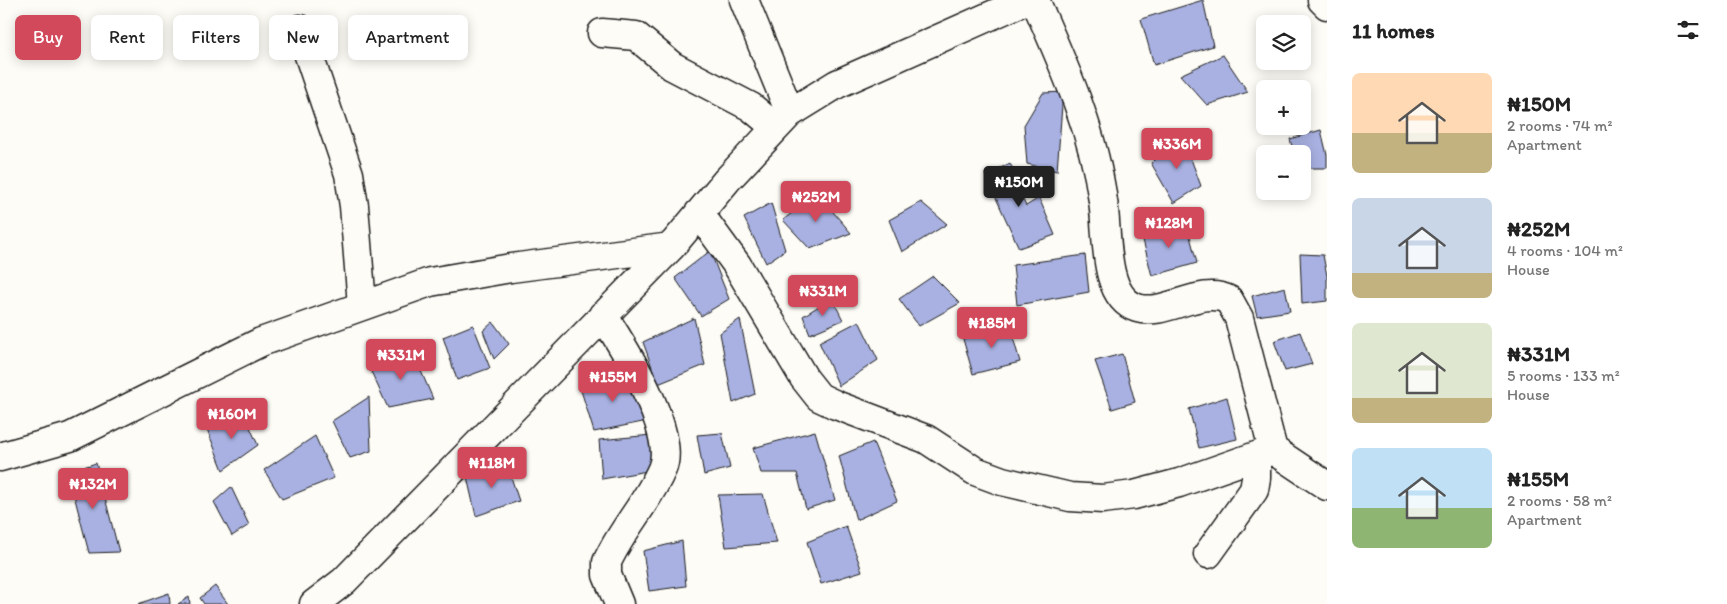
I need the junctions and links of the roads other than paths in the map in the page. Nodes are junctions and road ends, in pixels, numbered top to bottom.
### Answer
1 (744, 0) edge
2 (1026, 0) edge
3 (1035, 0) edge
4 (1322, 0) edge
5 (1327, 5) edge
6 (602, 33) dead end
7 (310, 60) edge
8 (783, 120) junction
9 (699, 213) junction
10 (671, 247) junction
11 (362, 305) junction
12 (603, 315) junction
13 (1265, 453) junction
14 (0, 458) edge
15 (1327, 486) edge
16 (1208, 554) dead end
17 (314, 604) edge
18 (619, 604) edge

1 - 8 street
2 - 8 street
3 - 13 street
4 - 5 street
6 - 8 street
7 - 11 street
8 - 9 street
9 - 10 street
9 - 13 street
10 - 11 street
10 - 12 street
11 - 14 street
12 - 17 street
12 - 18 street
13 - 15 street
13 - 16 street

